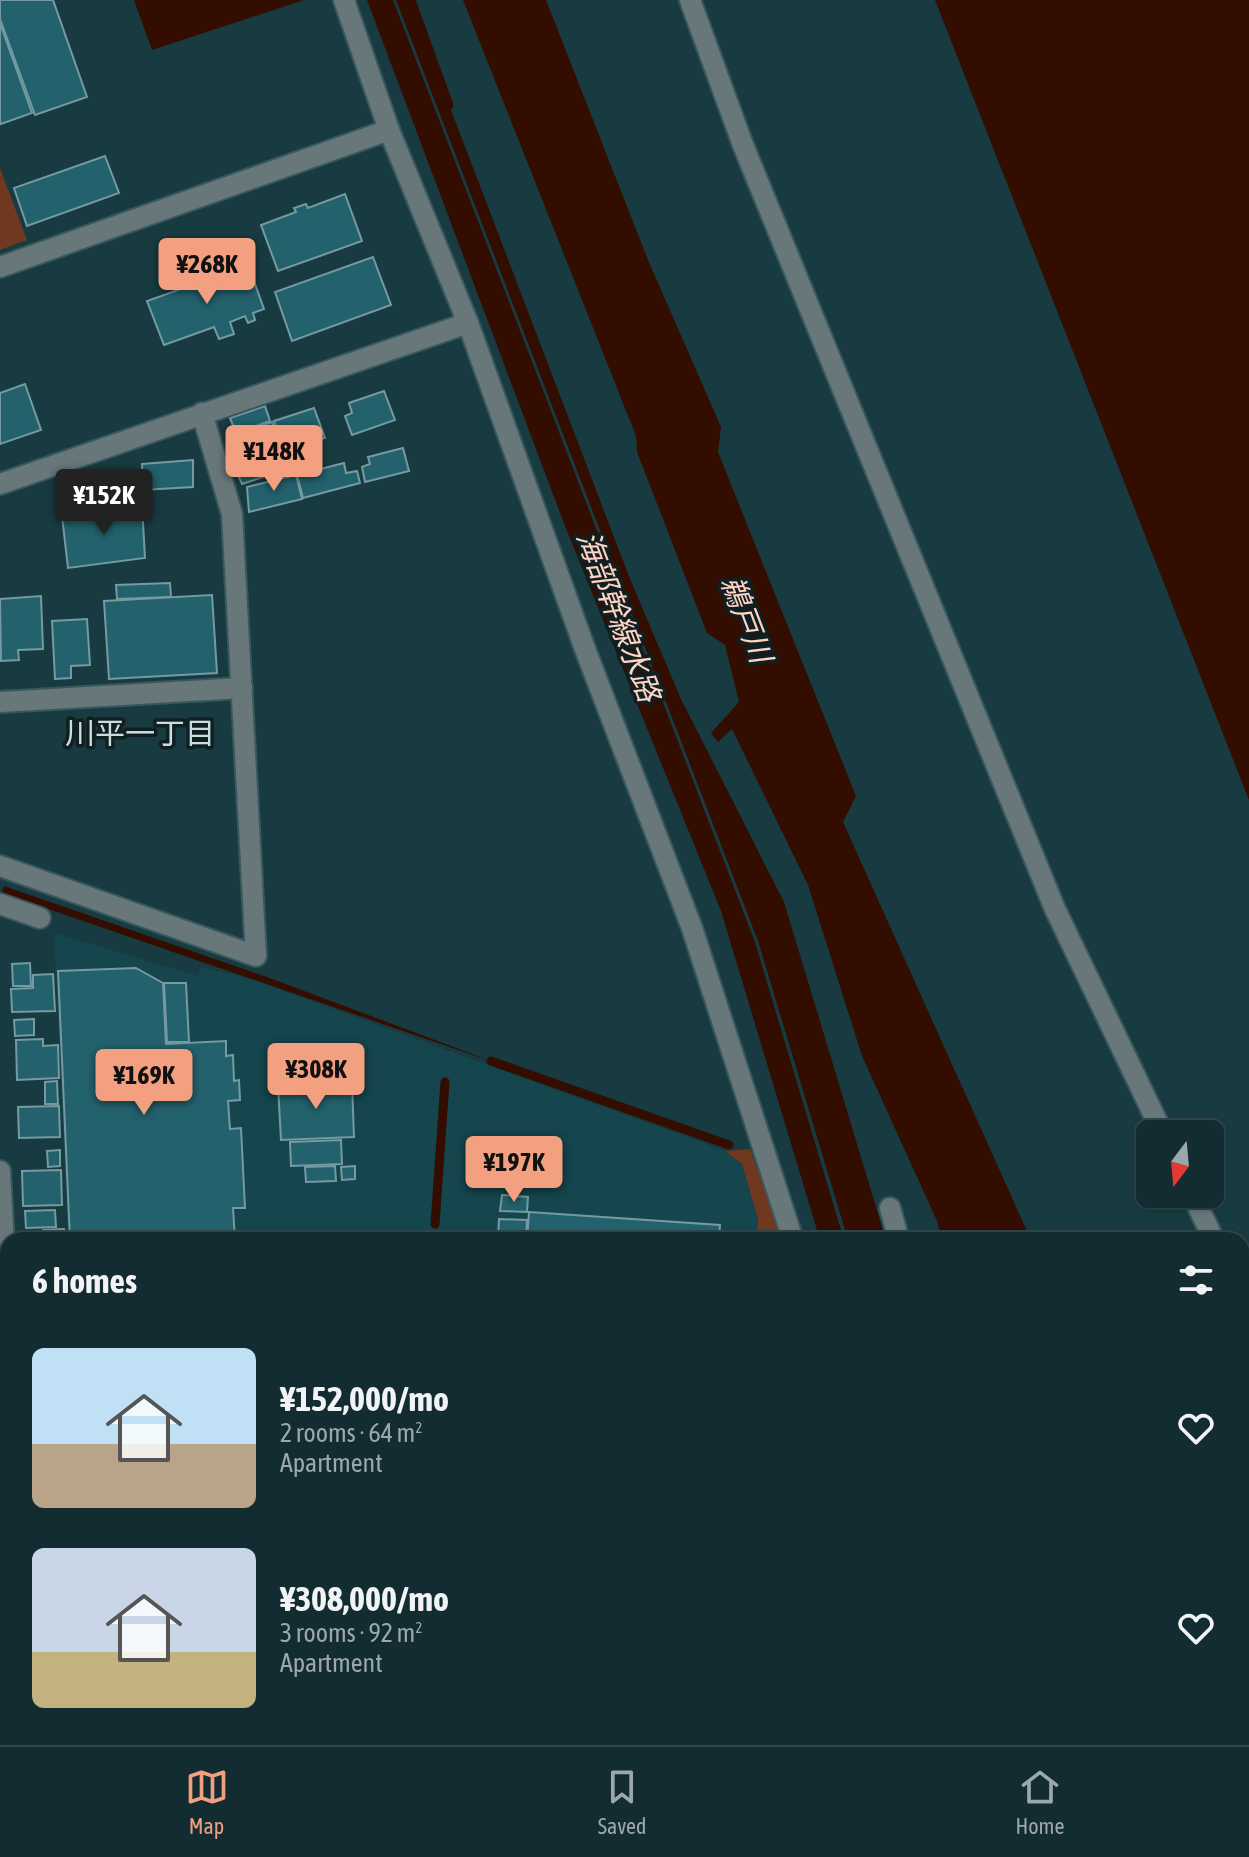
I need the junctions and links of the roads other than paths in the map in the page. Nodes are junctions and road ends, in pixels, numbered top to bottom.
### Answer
1 (344, 0) edge
2 (690, 0) edge
3 (389, 130) junction
4 (0, 267) edge
5 (468, 323) junction
6 (202, 413) junction
7 (0, 484) edge
8 (242, 688) junction
9 (0, 702) edge
10 (0, 866) edge
11 (0, 904) edge
12 (40, 918) dead end
13 (1156, 1120) edge
14 (0, 1171) edge
15 (890, 1208) dead end
16 (1199, 1208) edge
17 (3, 1232) edge
18 (790, 1232) edge
19 (897, 1232) edge
20 (1210, 1232) edge

1 - 3 street
2 - 13 street
3 - 4 street
3 - 5 street
5 - 6 street
5 - 18 street
6 - 7 street
6 - 8 street
8 - 9 street
8 - 10 street
11 - 12 street
14 - 17 street
15 - 19 street
16 - 20 street

